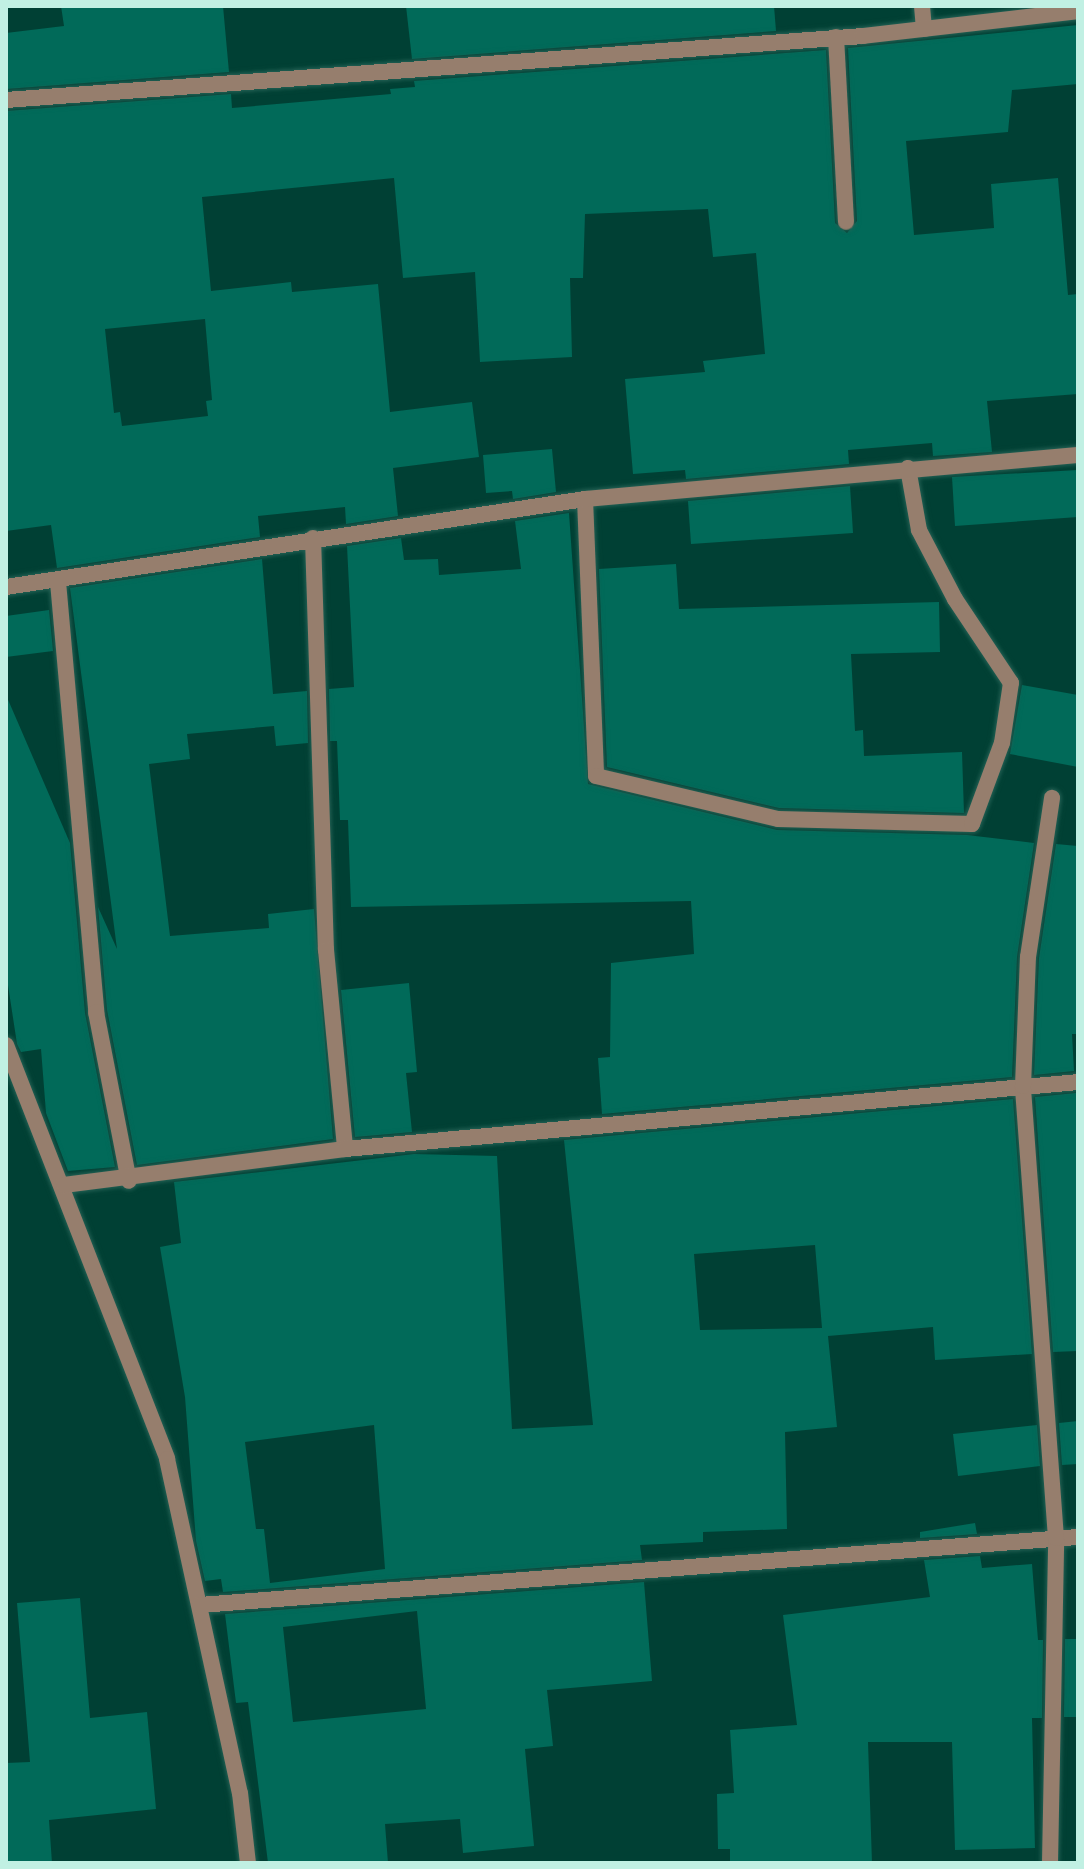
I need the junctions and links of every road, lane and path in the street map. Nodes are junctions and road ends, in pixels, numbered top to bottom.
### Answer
1 (922, 6) edge
2 (1078, 11) edge
3 (924, 29) junction
4 (836, 37) junction
5 (6, 100) edge
6 (846, 222) dead end
7 (1078, 455) edge
8 (908, 468) junction
9 (585, 499) junction
10 (313, 538) junction
11 (58, 582) junction
12 (6, 587) edge
13 (1052, 798) dead end
14 (6, 1045) edge
15 (1078, 1082) edge
16 (1023, 1086) junction
17 (345, 1149) junction
18 (129, 1181) junction
19 (64, 1185) junction
20 (1078, 1537) edge
21 (1056, 1538) junction
22 (200, 1605) junction
23 (248, 1863) edge
24 (1050, 1863) edge

1 - 3 street
2 - 3 street
3 - 4 street
4 - 5 street
4 - 6 street
7 - 8 street
8 - 9 street
8 - 9 street
9 - 10 street
10 - 11 street
10 - 17 street
11 - 12 street
11 - 18 street
13 - 16 street
14 - 19 street
15 - 16 street
16 - 17 street
16 - 21 street
17 - 18 street
18 - 19 street
19 - 22 street
20 - 21 street
21 - 22 street
21 - 24 street
22 - 23 street

